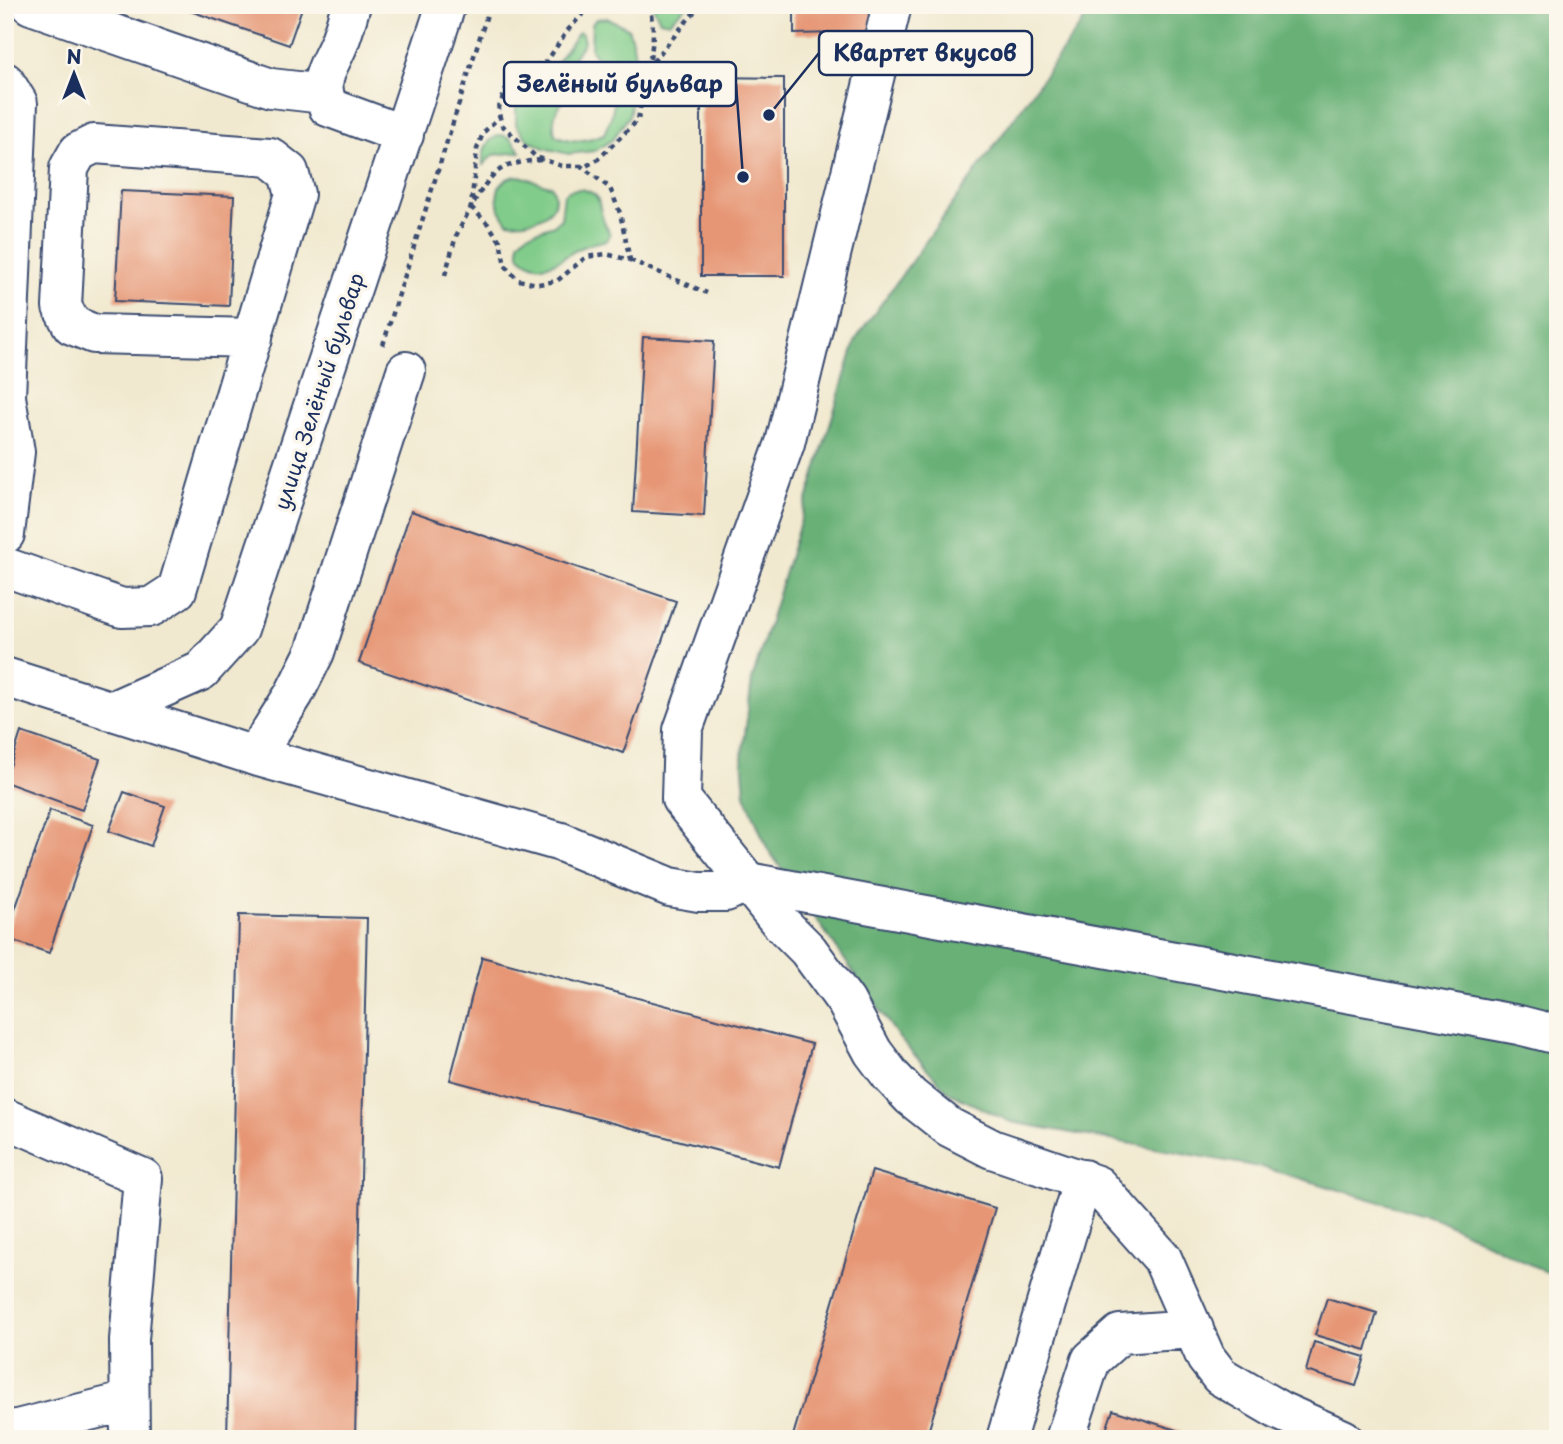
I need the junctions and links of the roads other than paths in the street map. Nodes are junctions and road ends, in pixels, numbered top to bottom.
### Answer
1 (31, 5) edge
2 (351, 5) edge
3 (446, 5) edge
4 (892, 5) edge
5 (5, 82) edge
6 (324, 94) junction
7 (11, 118) edge
8 (404, 135) junction
9 (253, 338) junction
10 (393, 362) road end
11 (5, 534) edge
12 (5, 567) edge
13 (5, 677) edge
14 (111, 711) junction
15 (255, 756) junction
16 (748, 883) junction
17 (1558, 1035) edge
18 (5, 1118) edge
19 (1090, 1182) junction
20 (1194, 1329) junction
21 (129, 1401) junction
22 (5, 1432) edge
23 (130, 1439) edge
24 (1006, 1439) edge
25 (1065, 1439) edge
26 (1343, 1439) edge

1 - 6 street
2 - 6 street
3 - 8 street, улица Зелёный бульвар
4 - 16 street
5 - 7 street
6 - 8 street
7 - 11 street
8 - 14 street, улица Зелёный бульвар
9 - 9 street
9 - 12 street
10 - 15 street
13 - 14 street
14 - 15 street
15 - 16 street
16 - 17 street
16 - 19 street
18 - 21 street
19 - 20 street
19 - 24 street
20 - 25 street
20 - 26 street
21 - 22 street
21 - 23 street

